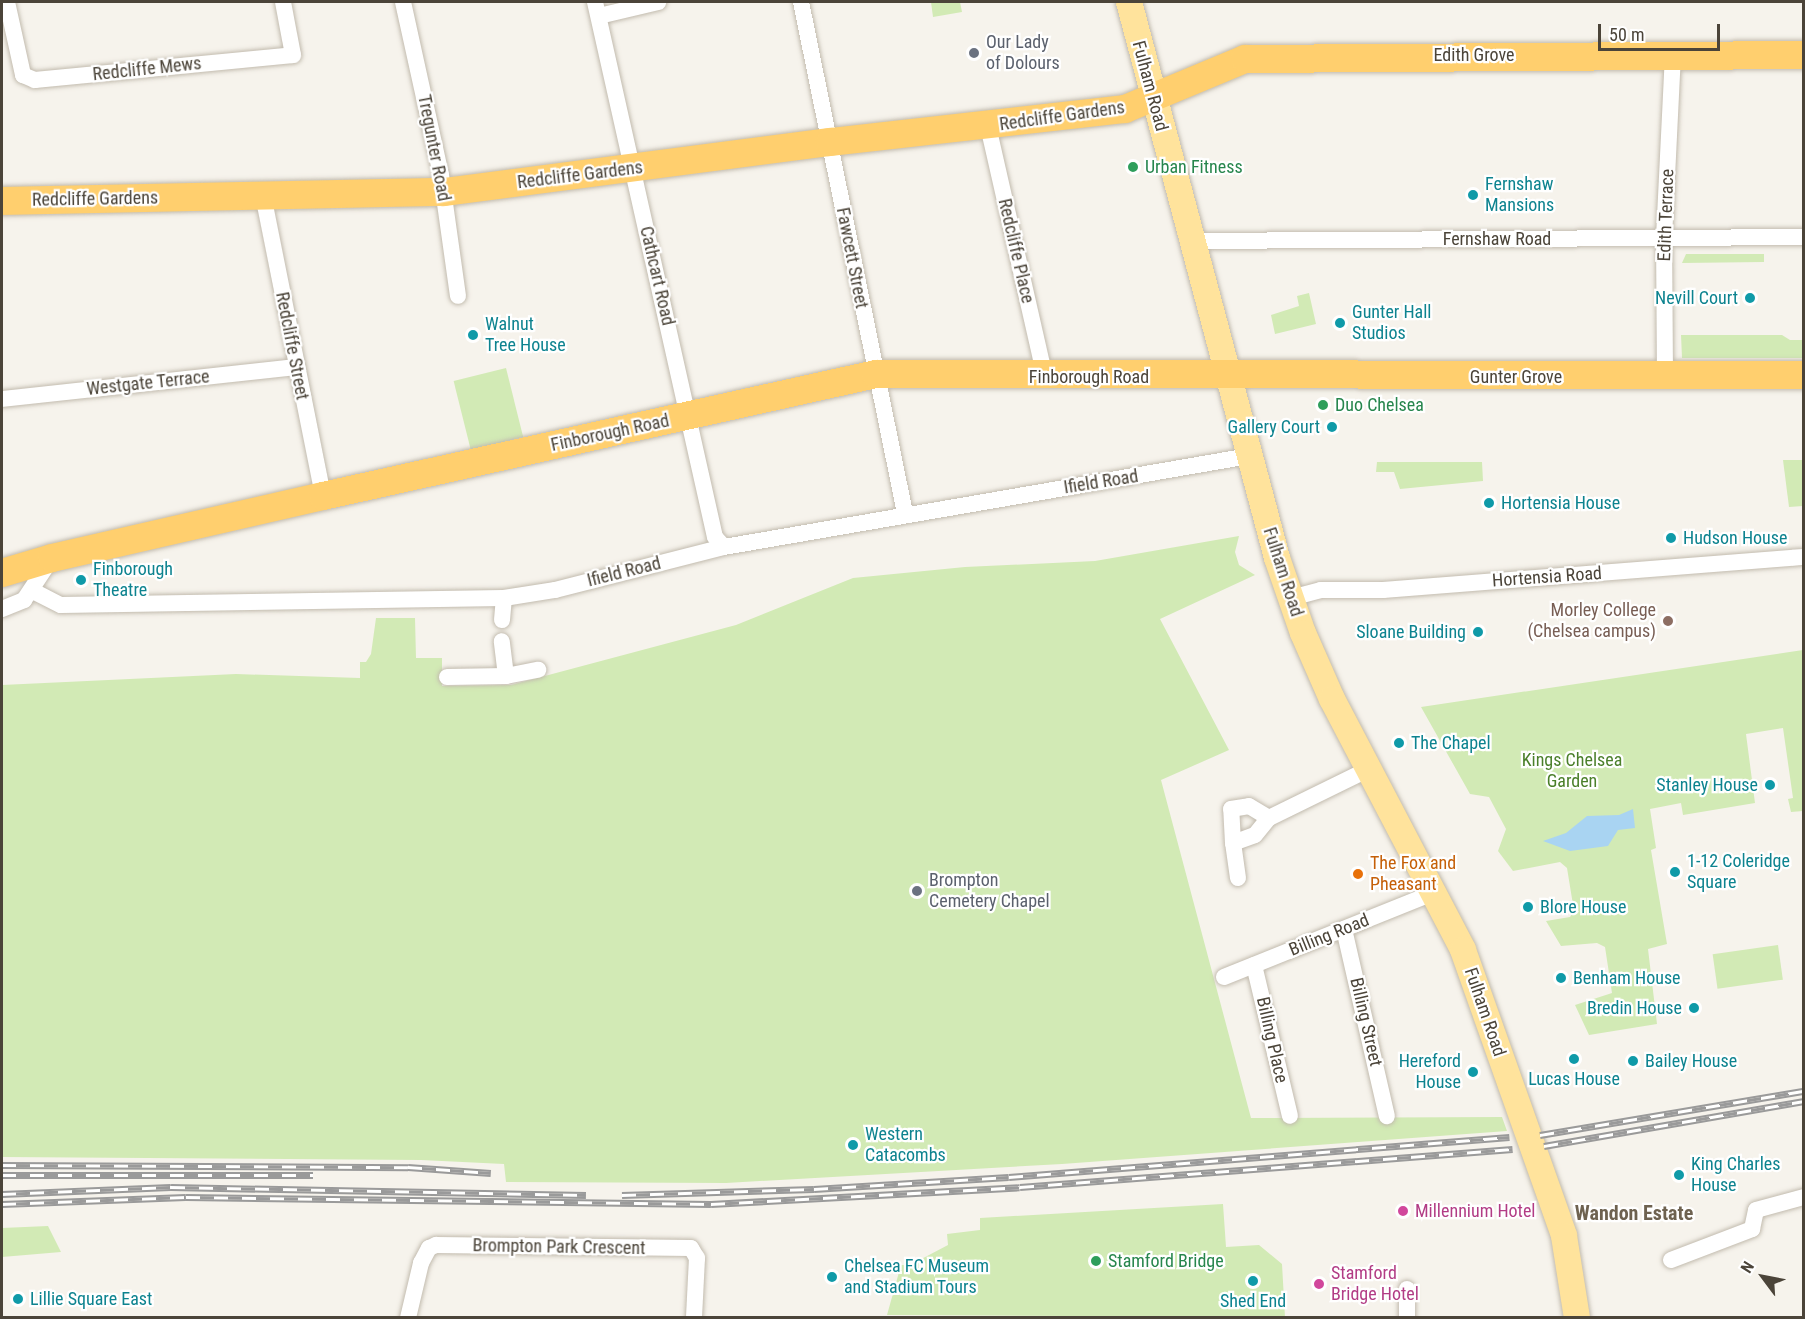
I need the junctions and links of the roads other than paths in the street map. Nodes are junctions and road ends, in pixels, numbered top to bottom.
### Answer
1 (7, 2) edge
2 (283, 2) edge
3 (403, 2) edge
4 (658, 2) edge
5 (801, 2) edge
6 (1129, 2) edge
7 (597, 9) edge
8 (1673, 55) junction
9 (1803, 55) edge
10 (1153, 99) junction
11 (988, 126) junction
12 (830, 142) junction
13 (633, 169) junction
14 (444, 192) junction
15 (263, 195) junction
16 (2, 201) edge
17 (1803, 237) edge
18 (1664, 238) junction
19 (1190, 241) junction
20 (458, 296) dead end
21 (295, 367) junction
22 (876, 374) junction
23 (1803, 375) edge
24 (1044, 376) junction
25 (1665, 376) junction
26 (1228, 377) junction
27 (2, 399) edge
28 (689, 416) junction
29 (1249, 456) junction
30 (323, 495) junction
31 (905, 513) junction
32 (724, 548) junction
33 (1803, 557) edge
34 (52, 558) junction
35 (2, 573) edge
36 (33, 591) junction
37 (504, 598) junction
38 (1291, 598) junction
39 (2, 609) edge
40 (502, 620) dead end
41 (502, 641) dead end
42 (538, 670) dead end
43 (506, 676) junction
44 (447, 677) dead end
45 (1367, 770) junction
46 (1269, 818) junction
47 (1233, 843) junction
48 (1238, 878) dead end
49 (1435, 892) junction
50 (1344, 929) junction
51 (1254, 965) junction
52 (1224, 977) dead end
53 (1290, 1116) dead end
54 (1387, 1116) dead end
55 (1803, 1197) edge
56 (1671, 1260) dead end
57 (1407, 1289) dead end
58 (408, 1317) edge
59 (694, 1317) edge
60 (1407, 1317) edge
61 (1576, 1317) edge

1 - 2 street, Redcliffe Mews
3 - 14 street, Tregunter Road
4 - 7 street
5 - 12 street, Fawcett Street
6 - 10 main road, Fulham Road
7 - 13 street, Cathcart Road
8 - 9 highway, Edith Grove
8 - 10 highway, Edith Grove
8 - 18 street, Edith Terrace
10 - 11 highway, Redcliffe Gardens
10 - 19 main road, Fulham Road
11 - 12 highway, Redcliffe Gardens
11 - 24 street, Redcliffe Place
12 - 13 highway, Redcliffe Gardens
12 - 22 street, Fawcett Street
13 - 14 highway, Redcliffe Gardens
13 - 28 street, Cathcart Road
14 - 15 highway, Redcliffe Gardens
14 - 20 street, Tregunter Road
15 - 16 highway, Redcliffe Gardens
15 - 21 street, Redcliffe Street
17 - 18 street, Fernshaw Road
18 - 19 street, Fernshaw Road
18 - 25 street, Edith Terrace
19 - 26 main road, Fulham Road
21 - 27 street, Westgate Terrace
21 - 30 street, Redcliffe Street
22 - 24 highway, Finborough Road
22 - 28 highway, Finborough Road
22 - 31 street, Fawcett Street
23 - 25 highway, Gunter Grove
24 - 26 highway, Finborough Road
25 - 26 highway, Gunter Grove
26 - 29 main road, Fulham Road
28 - 30 highway, Finborough Road
28 - 32 street, Cathcart Road
29 - 31 street, Ifield Road
29 - 38 main road, Fulham Road
30 - 34 highway, Finborough Road
31 - 32 street, Ifield Road
32 - 37 street, Ifield Road
33 - 38 street, Hortensia Road
34 - 35 highway, Finborough Road
34 - 36 street
36 - 37 street, Ifield Road
36 - 39 street
37 - 40 street
38 - 45 main road, Fulham Road
41 - 43 street
42 - 43 street
43 - 44 street
45 - 46 street
45 - 49 main road, Fulham Road
46 - 47 street
46 - 47 street
47 - 48 street
49 - 50 street, Billing Road
49 - 61 main road, Fulham Road
50 - 51 street, Billing Road
50 - 54 street, Billing Street
51 - 52 street, Billing Road
51 - 53 street, Billing Place
55 - 56 street
57 - 60 street
58 - 59 street, Brompton Park Crescent

